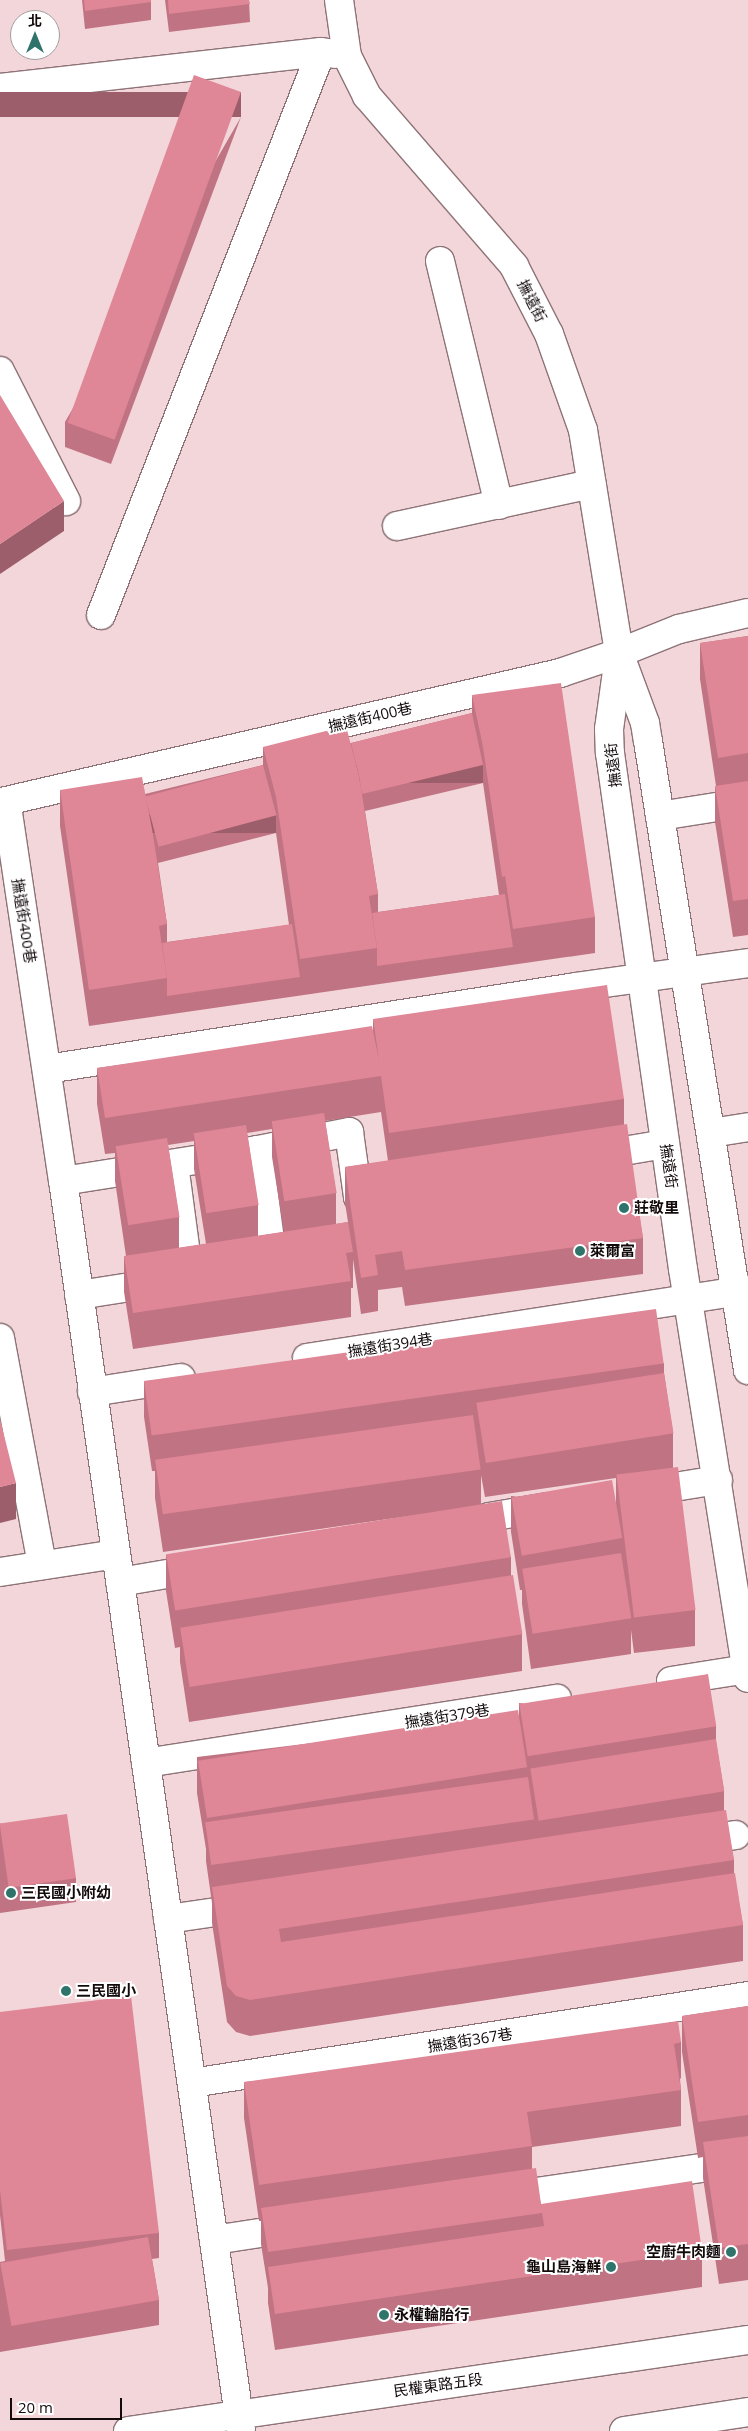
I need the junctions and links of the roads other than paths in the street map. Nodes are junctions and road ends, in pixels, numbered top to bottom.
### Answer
1 (339, 0) edge
2 (334, 54) junction
3 (0, 88) edge
4 (440, 261) dead end
5 (0, 371) edge
6 (592, 484) junction
7 (66, 501) edge
8 (500, 505) junction
9 (397, 526) dead end
10 (748, 613) edge
11 (101, 615) dead end
12 (619, 654) junction
13 (748, 802) edge
14 (660, 816) junction
15 (748, 963) edge
16 (685, 972) junction
17 (643, 977) junction
18 (47, 1069) junction
19 (748, 1127) edge
20 (711, 1133) junction
21 (665, 1144) junction
22 (258, 1150) junction
23 (568, 1160) edge
24 (174, 1164) junction
25 (63, 1181) junction
26 (386, 1192) edge
27 (300, 1257) edge
28 (273, 1263) junction
29 (245, 1268) edge
30 (217, 1272) edge
31 (189, 1277) junction
32 (742, 1290) edge
33 (79, 1295) junction
34 (688, 1298) junction
35 (0, 1338) edge
36 (280, 1363) edge
37 (748, 1370) edge
38 (202, 1375) edge
39 (92, 1392) junction
40 (718, 1480) junction
41 (616, 1496) edge
42 (577, 1503) edge
43 (445, 1529) edge
44 (116, 1554) junction
45 (42, 1565) junction
46 (225, 1565) edge
47 (0, 1572) edge
48 (120, 1582) junction
49 (748, 1672) edge
50 (650, 1684) edge
51 (582, 1695) edge
52 (146, 1763) junction
53 (736, 1834) dead end
54 (667, 1845) edge
55 (273, 1903) edge
56 (168, 1919) junction
57 (748, 1996) edge
58 (192, 2083) junction
59 (748, 2162) edge
60 (473, 2202) edge
61 (326, 2223) edge
62 (214, 2240) junction
63 (748, 2340) edge
64 (748, 2412) edge
65 (240, 2423) edge
66 (128, 2431) edge
67 (624, 2431) edge

1 - 2 street, 撫遠街
2 - 3 street
2 - 6 street, 撫遠街
2 - 11 street
4 - 8 street
5 - 7 street
6 - 8 street
6 - 12 street, 撫遠街
8 - 9 street
10 - 12 street
12 - 14 street, 撫遠街
12 - 17 street, 撫遠街
12 - 18 street, 撫遠街400巷
13 - 14 street
14 - 16 street, 撫遠街
15 - 16 street
16 - 17 street
16 - 20 street, 撫遠街
17 - 18 street
17 - 21 street, 撫遠街
18 - 25 street
19 - 20 street
20 - 32 street, 撫遠街
21 - 23 street
21 - 34 street, 撫遠街
22 - 24 street
22 - 26 street
22 - 28 street
24 - 25 street
24 - 31 street
25 - 33 street
27 - 28 street
28 - 29 street
30 - 31 street
31 - 33 street
32 - 34 street, 撫遠街394巷
32 - 37 street, 撫遠街
33 - 39 street
34 - 36 street, 撫遠街394巷
34 - 40 street, 撫遠街
35 - 45 street
38 - 39 street
39 - 44 street
40 - 41 street
40 - 49 street, 撫遠街
42 - 43 street
44 - 45 street
44 - 48 street
45 - 47 street
46 - 48 street
48 - 52 street
49 - 50 street
51 - 52 street, 撫遠街379巷
52 - 56 street
53 - 54 street
55 - 56 street
56 - 58 street
57 - 58 street, 撫遠街367巷
58 - 62 street
59 - 60 street
61 - 62 street
62 - 65 street
63 - 65 street, 民權東路五段
64 - 67 street
65 - 66 street, 民權東路五段

